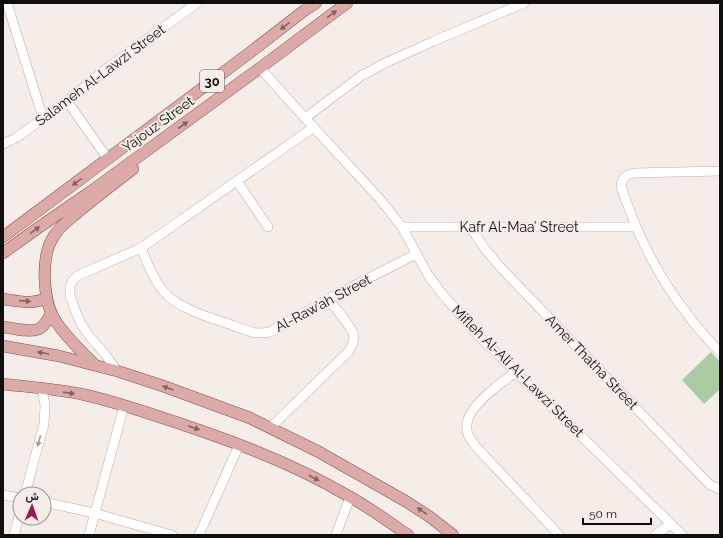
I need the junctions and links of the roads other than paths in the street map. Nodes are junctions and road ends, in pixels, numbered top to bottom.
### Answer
1 (7, 3) edge
2 (197, 3) edge
3 (316, 3) edge
4 (347, 3) edge
5 (524, 3) edge
6 (260, 68) junction
7 (67, 101) junction
8 (43, 118) junction
9 (305, 118) junction
10 (314, 127) junction
11 (163, 139) junction
12 (3, 144) edge
13 (108, 159) junction
14 (720, 171) edge
15 (628, 174) junction
16 (720, 175) edge
17 (237, 181) junction
18 (268, 227) dead end
19 (402, 227) junction
20 (636, 227) junction
21 (471, 228) junction
22 (3, 237) edge
23 (142, 248) junction
24 (3, 253) edge
25 (416, 254) junction
26 (46, 298) junction
27 (3, 299) edge
28 (328, 300) junction
29 (52, 314) junction
30 (3, 327) edge
31 (3, 346) edge
32 (720, 352) edge
33 (94, 365) junction
34 (117, 371) junction
35 (516, 372) junction
36 (3, 384) edge
37 (42, 389) junction
38 (124, 406) junction
39 (270, 428) junction
40 (239, 445) junction
41 (27, 486) edge
42 (720, 489) edge
43 (350, 497) junction
44 (52, 504) edge
45 (94, 513) junction
46 (672, 524) junction
47 (89, 535) edge
48 (172, 535) edge
49 (199, 535) edge
50 (336, 535) edge
51 (408, 535) edge
52 (452, 535) edge
53 (559, 535) edge
54 (655, 535) edge
55 (682, 535) edge

1 - 8 street
2 - 7 street, Salameh Al-Lawzi Street
3 -> 13 main road, Yajouz Street / 30
6 -> 4 main road, Yajouz Street / 30
5 - 9 street
6 - 9 street, Mifleh Al-Ali Al-Lawzi Street
11 -> 6 main road, Yajouz Street / 30
7 - 8 street, Salameh Al-Lawzi Street
7 - 13 street
8 - 12 street, Salameh Al-Lawzi Street
9 - 10 street, Mifleh Al-Ali Al-Lawzi Street
10 - 17 street
10 - 19 street, Mifleh Al-Ali Al-Lawzi Street
24 -> 11 main road, Yajouz Street / 30
11 - 26 main road
13 -> 22 main road, Yajouz Street / 30
14 - 15 street
15 - 16 street
15 - 20 street
17 - 18 street
17 - 23 street
19 - 21 street, Kafr Al-Maa’ Street
19 - 25 street, Mifleh Al-Ali Al-Lawzi Street
20 - 21 street, Kafr Al-Maa’ Street
20 - 32 street
21 - 42 street, Amer Thatha Street
23 - 28 street, Al-Raw’ah Street
23 - 34 street
25 - 28 street, Al-Raw’ah Street
25 - 35 street, Mifleh Al-Ali Al-Lawzi Street
27 -> 26 main road
26 - 29 main road
28 - 39 street
29 - 30 main road
29 - 33 main road
33 -> 31 main road
33 - 34 main road
39 -> 34 main road
35 - 46 street, Mifleh Al-Ali Al-Lawzi Street
35 - 53 street
36 - 37 main road
37 -> 38 main road
37 -> 41 street
38 -> 40 main road
38 - 45 street
52 -> 39 main road
40 -> 43 main road
40 - 49 street
43 - 50 street
43 - 51 main road
44 - 45 street
45 - 47 street
45 - 48 street
46 - 54 street
46 - 55 street, Mifleh Al-Ali Al-Lawzi Street

